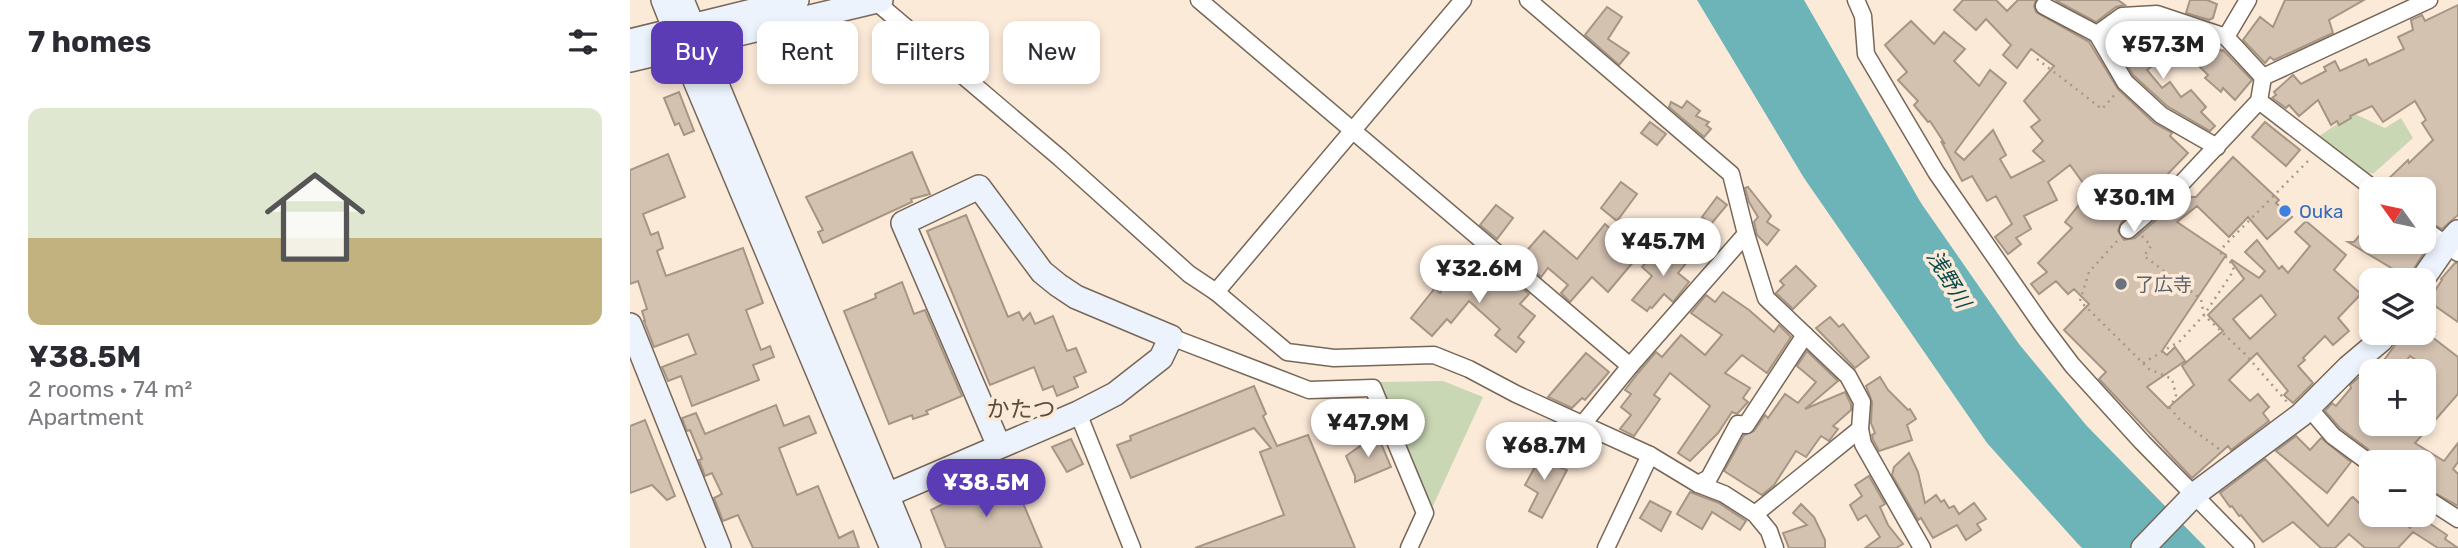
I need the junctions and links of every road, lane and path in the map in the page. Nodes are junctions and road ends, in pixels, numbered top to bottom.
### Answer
1 (663, 0) edge
2 (682, 0) edge
3 (797, 0) edge
4 (1199, 0) edge
5 (1463, 0) edge
6 (1528, 0) edge
7 (1856, 0) edge
8 (2429, 0) edge
9 (878, 1) edge
10 (2245, 1) edge
11 (2042, 2) edge
12 (676, 21) edge
13 (684, 21) edge
14 (734, 21) edge
15 (743, 26) edge
16 (2096, 34) junction
17 (2226, 37) junction
18 (651, 40) edge
19 (630, 41) edge
20 (651, 51) edge
21 (2037, 59) dead end
22 (630, 60) edge
23 (2263, 77) junction
24 (2125, 82) junction
25 (706, 84) edge
26 (2259, 102) junction
27 (1353, 132) junction
28 (2217, 147) junction
29 (2320, 148) junction
30 (2359, 178) edge
31 (2128, 230) junction
32 (1746, 234) junction
33 (2436, 235) edge
34 (2454, 243) edge
35 (2432, 268) edge
36 (1216, 292) junction
37 (2204, 315) junction
38 (630, 325) edge
39 (1805, 335) junction
40 (1171, 337) junction
41 (2375, 345) edge
42 (2143, 363) junction
43 (1630, 366) junction
44 (2305, 411) junction
45 (1078, 413) junction
46 (1582, 425) junction
47 (1860, 429) junction
48 (999, 446) junction
49 (1650, 455) junction
50 (2359, 455) edge
51 (2237, 463) junction
52 (1698, 484) junction
53 (881, 498) junction
54 (2192, 498) junction
55 (2436, 504) edge
56 (1755, 514) junction
57 (2458, 518) edge
58 (719, 548) edge
59 (892, 548) edge
60 (909, 548) edge
61 (1132, 548) edge
62 (1409, 548) edge
63 (1606, 548) edge
64 (1775, 548) edge
65 (1922, 548) edge
66 (2143, 548) edge
67 (2246, 548) edge

1 - 12 street
2 - 13 street
3 - 14 street
4 - 27 street
5 - 27 street
6 - 32 street
7 - 54 street
8 - 23 street
9 - 15 street
9 - 36 street
10 - 17 street
11 - 16 street
16 - 17 street
16 - 24 street
17 - 23 street
18 - 19 street
20 - 22 street
21 - 24 path
23 - 26 street
24 - 28 street
25 - 53 street
26 - 28 street
26 - 29 street
27 - 36 street
27 - 43 street
28 - 31 street
29 - 30 street
29 - 37 path
31 - 37 path
31 - 42 path
32 - 39 street
32 - 43 street
33 - 34 street
34 - 35 street
36 - 46 street
37 - 42 path
37 - 44 path
38 - 58 street
39 - 47 street
39 - 52 street
40 - 45 street
40 - 48 street
40 - 62 street
41 - 44 street
42 - 51 path
43 - 46 street
44 - 50 street
44 - 51 street
45 - 48 street
45 - 61 street
46 - 49 street
47 - 56 street
47 - 65 street
48 - 53 street
49 - 52 street
49 - 63 street
51 - 54 street
52 - 56 street
53 - 59 street
53 - 60 street
54 - 66 street
54 - 67 street
55 - 57 street
56 - 64 street

